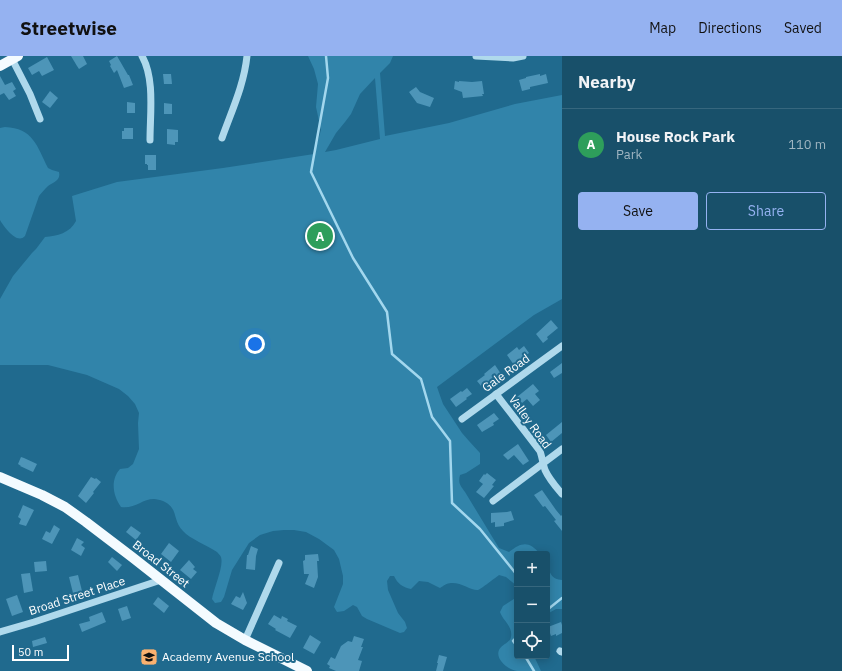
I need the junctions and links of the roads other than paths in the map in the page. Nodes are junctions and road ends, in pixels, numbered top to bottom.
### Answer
1 (142, 56) edge
2 (247, 56) edge
3 (476, 56) edge
4 (523, 56) edge
5 (15, 58) edge
6 (0, 66) edge
7 (40, 118) dead end
8 (222, 138) dead end
9 (150, 140) dead end
10 (562, 346) edge
11 (496, 394) junction
12 (462, 419) dead end
13 (562, 449) edge
14 (543, 463) junction
15 (0, 477) edge
16 (562, 494) edge
17 (493, 501) dead end
18 (279, 563) dead end
19 (161, 580) junction
20 (0, 632) edge
21 (245, 640) junction
22 (307, 671) edge

1 - 9 street
2 - 8 street
3 - 4 street
5 - 6 main road
5 - 7 street
10 - 11 street, Gale Road
11 - 12 street, Gale Road
11 - 14 street, Valley Road
13 - 14 street
14 - 16 street, Valley Road
14 - 17 street, Valley Road
15 - 19 main road, Broad Street
18 - 21 street
19 - 20 street, Broad Street Place
19 - 21 main road, Broad Street
21 - 22 main road, Broad Street

